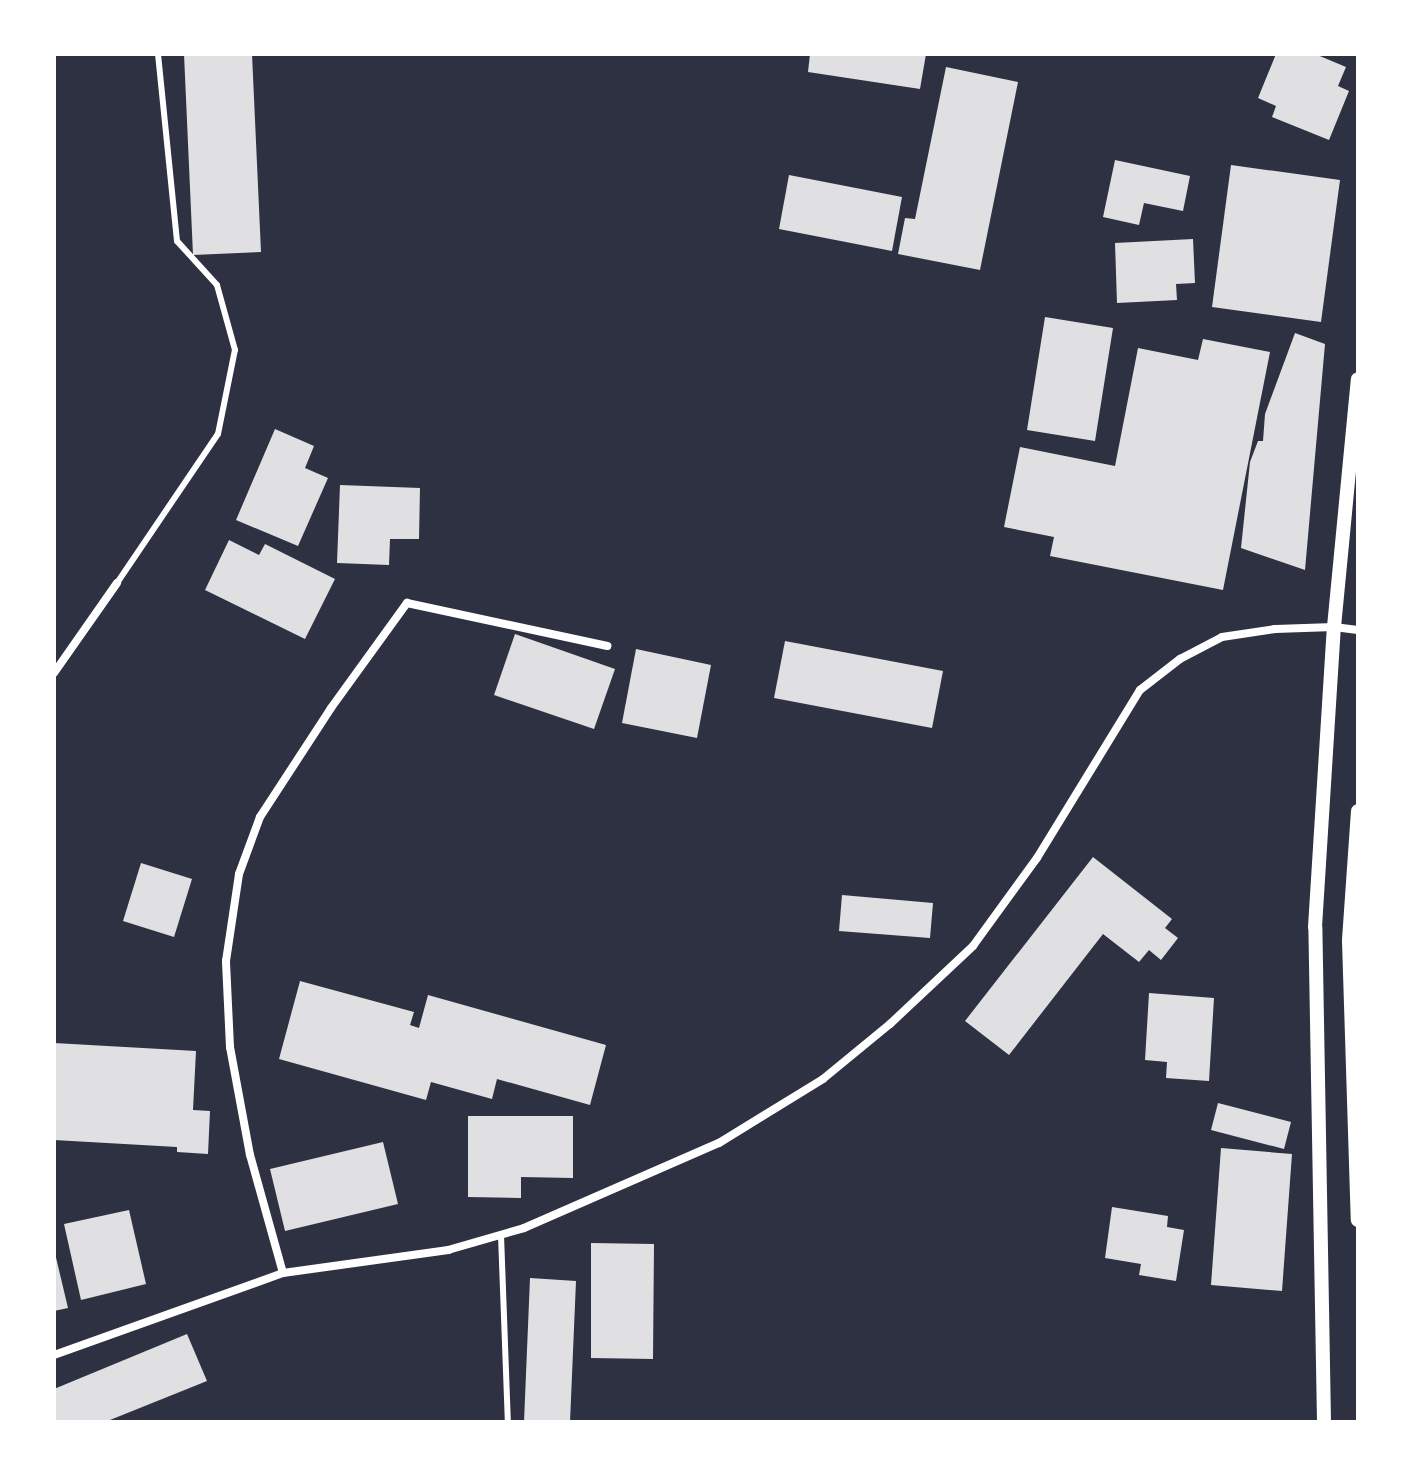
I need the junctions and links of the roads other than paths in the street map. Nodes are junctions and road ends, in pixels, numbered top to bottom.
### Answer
1 (158, 54) edge
2 (1358, 379) edge
3 (117, 583) joint
4 (1334, 627) junction
5 (1358, 630) edge
6 (607, 646) dead end
7 (54, 673) edge
8 (1358, 811) edge
9 (1358, 1220) edge
10 (501, 1235) junction
11 (283, 1273) junction
12 (54, 1355) edge
13 (508, 1422) edge
14 (1324, 1422) edge

1 - 3 lane
2 - 4 street
3 - 7 street
4 - 5 street
4 - 10 street
4 - 14 street
6 - 11 street
8 - 9 street
10 - 11 street
10 - 13 lane
11 - 12 street

